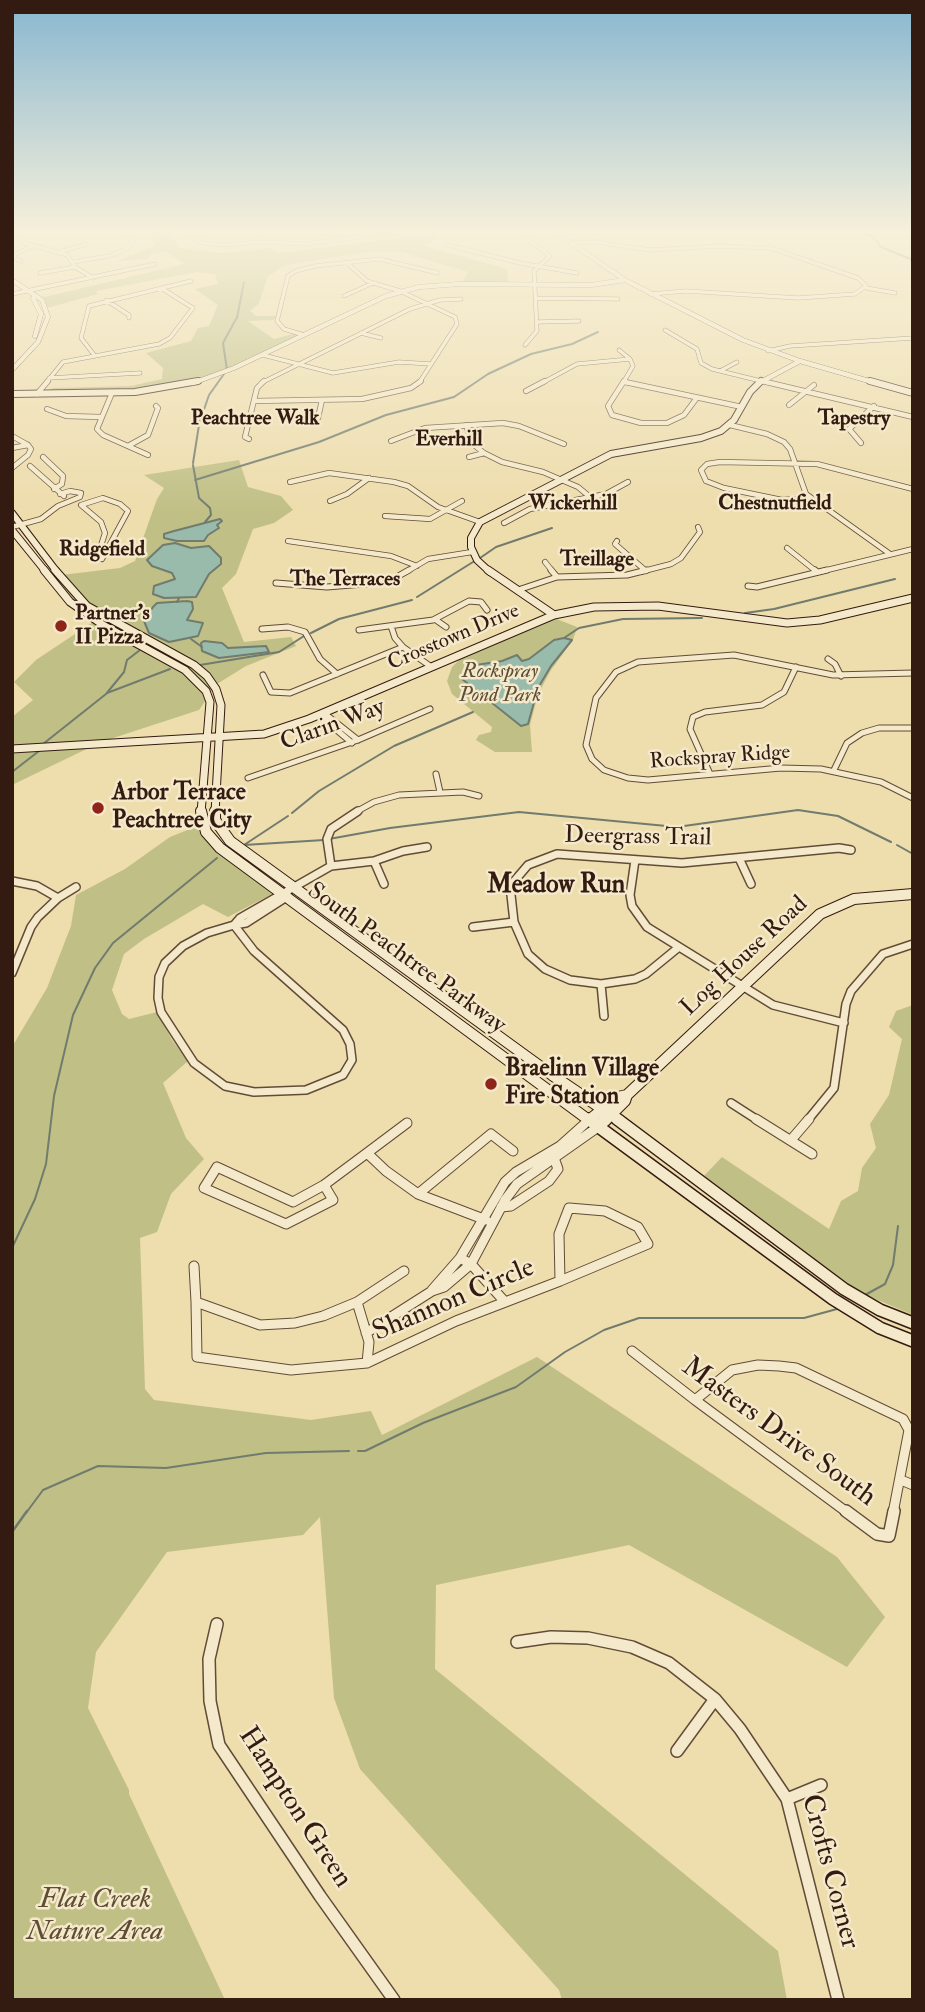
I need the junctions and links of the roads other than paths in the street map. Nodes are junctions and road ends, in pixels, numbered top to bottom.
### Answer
1 (39, 327) edge
2 (46, 327) edge
3 (85, 327) edge
4 (179, 327) edge
5 (282, 327) edge
6 (322, 327) edge
7 (373, 327) edge
8 (453, 327) edge
9 (537, 327) edge
10 (718, 327) edge
11 (665, 330) dead end
12 (360, 333) junction
13 (304, 335) junction
14 (381, 338) dead end
15 (913, 338) edge
16 (525, 345) dead end
17 (620, 350) dead end
18 (768, 351) junction
19 (95, 355) junction
20 (263, 355) junction
21 (630, 359) junction
22 (800, 361) junction
23 (737, 362) dead end
24 (12, 363) edge
25 (431, 364) junction
26 (297, 365) junction
27 (12, 370) edge
28 (719, 371) junction
29 (140, 373) dead end
30 (49, 378) junction
31 (625, 382) junction
32 (761, 382) junction
33 (814, 385) dead end
34 (526, 391) dead end
35 (112, 393) junction
36 (805, 393) junction
37 (913, 393) edge
38 (14, 394) edge
39 (37, 394) junction
40 (696, 399) junction
41 (322, 400) junction
42 (254, 401) junction
43 (789, 405) dead end
44 (156, 406) dead end
45 (874, 406) junction
46 (742, 407) junction
47 (47, 409) dead end
48 (100, 417) junction
49 (913, 417) edge
50 (314, 421) dead end
51 (466, 425) junction
52 (730, 425) junction
53 (12, 436) edge
54 (249, 439) dead end
55 (391, 441) dead end
56 (861, 443) dead end
57 (564, 444) dead end
58 (28, 445) junction
59 (128, 446) junction
60 (12, 448) edge
61 (484, 453) junction
62 (148, 455) dead end
63 (43, 457) dead end
64 (469, 457) dead end
65 (794, 463) junction
66 (30, 466) dead end
67 (12, 468) edge
68 (369, 478) junction
69 (561, 480) junction
70 (290, 482) dead end
71 (628, 482) dead end
72 (54, 489) junction
73 (913, 489) edge
74 (60, 494) junction
75 (590, 497) junction
76 (810, 498) junction
77 (73, 500) junction
78 (330, 500) dead end
79 (462, 500) dead end
80 (81, 505) junction
81 (446, 511) junction
82 (12, 513) edge
83 (385, 516) dead end
84 (480, 522) junction
85 (503, 523) dead end
86 (18, 526) edge
87 (698, 527) dead end
88 (288, 541) dead end
89 (617, 541) dead end
90 (786, 548) dead end
91 (913, 549) edge
92 (472, 552) junction
93 (890, 554) junction
94 (545, 562) dead end
95 (417, 565) junction
96 (646, 571) junction
97 (817, 572) junction
98 (557, 577) junction
99 (276, 583) dead end
100 (748, 586) dead end
101 (518, 590) junction
102 (913, 598) edge
103 (487, 610) dead end
104 (554, 615) junction
105 (436, 620) junction
106 (391, 626) junction
107 (446, 627) dead end
108 (262, 629) dead end
109 (359, 630) dead end
110 (403, 647) junction
111 (828, 659) dead end
112 (430, 666) junction
113 (796, 667) junction
114 (913, 673) edge
115 (337, 674) junction
116 (263, 675) dead end
117 (841, 676) junction
118 (430, 709) dead end
119 (322, 714) junction
120 (913, 728) edge
121 (219, 737) junction
122 (208, 738) junction
123 (355, 742) junction
124 (12, 749) edge
125 (834, 770) junction
126 (436, 774) dead end
127 (710, 774) junction
128 (248, 778) dead end
129 (440, 792) junction
130 (479, 796) dead end
131 (913, 798) edge
132 (427, 847) dead end
133 (851, 850) dead end
134 (739, 858) junction
135 (635, 860) junction
136 (374, 861) junction
137 (331, 866) junction
138 (12, 881) edge
139 (384, 884) dead end
140 (751, 884) dead end
141 (76, 887) dead end
142 (295, 888) junction
143 (913, 894) edge
144 (284, 895) junction
145 (58, 898) junction
146 (514, 922) junction
147 (233, 925) junction
148 (473, 927) dead end
149 (913, 944) edge
150 (679, 947) junction
151 (12, 973) edge
152 (601, 984) junction
153 (743, 987) junction
154 (604, 1016) dead end
155 (844, 1023) junction
156 (731, 1103) dead end
157 (608, 1111) junction
158 (407, 1123) dead end
159 (593, 1123) junction
160 (791, 1140) junction
161 (513, 1152) dead end
162 (368, 1153) junction
163 (812, 1154) dead end
164 (552, 1156) junction
165 (324, 1185) junction
166 (418, 1194) junction
167 (501, 1207) junction
168 (484, 1219) junction
169 (493, 1223) junction
170 (460, 1258) junction
171 (471, 1264) junction
172 (194, 1266) dead end
173 (404, 1271) dead end
174 (560, 1281) junction
175 (432, 1291) junction
176 (196, 1302) junction
177 (357, 1302) junction
178 (505, 1302) junction
179 (913, 1322) edge
180 (366, 1333) junction
181 (913, 1341) edge
182 (632, 1351) dead end
183 (367, 1363) junction
184 (695, 1400) junction
185 (901, 1480) junction
186 (913, 1485) edge
187 (217, 1624) dead end
188 (517, 1642) dead end
189 (715, 1699) junction
190 (677, 1751) dead end
191 (821, 1785) dead end
192 (787, 1799) junction
193 (394, 2000) edge
194 (838, 2000) edge

1 - 24 street
2 - 27 street
3 - 19 street
4 - 19 street
5 - 13 street
6 - 13 street
7 - 12 street
8 - 25 street
9 - 16 street
10 - 18 street
11 - 28 street
12 - 14 street
12 - 26 street
13 - 20 street
15 - 18 street
17 - 21 street
18 - 22 street
19 - 30 street
20 - 26 street
20 - 35 street
21 - 31 street
21 - 34 street
22 - 32 street
22 - 37 street
23 - 28 street
25 - 26 street
25 - 41 street
26 - 42 street
28 - 32 street
29 - 30 street
30 - 39 street
31 - 40 street
31 - 40 street
32 - 36 street
32 - 46 street
33 - 36 street
35 - 39 street
35 - 48 street
36 - 43 street
36 - 45 street
38 - 39 street
40 - 46 street
41 - 42 street
41 - 50 street
42 - 54 street
44 - 59 street
45 - 49 street
45 - 56 street
46 - 52 street
47 - 48 street
48 - 59 street
51 - 55 street
51 - 57 street
51 - 61 street
52 - 65 street
52 - 69 street
53 - 58 street
58 - 60 street
58 - 67 street
59 - 62 street
61 - 64 street
61 - 69 street
63 - 72 street
65 - 73 street
65 - 76 street
65 - 76 street
66 - 72 street
68 - 70 street
68 - 78 street
68 - 81 street
69 - 75 street
69 - 84 street
71 - 75 street
72 - 74 street
74 - 77 street
74 - 77 street
75 - 85 street
76 - 93 street
77 - 80 street
77 - 86 street
79 - 81 street
80 - 80 street
81 - 83 street
81 - 84 street
82 - 86 street, South Peachtree Parkway
84 - 92 street
86 - 121 street, South Peachtree Parkway
86 - 122 street, South Peachtree Parkway
87 - 96 street
88 - 95 street
89 - 96 street
90 - 97 street
91 - 93 street
92 - 95 street
92 - 101 street
93 - 97 street
94 - 98 street
95 - 99 street
96 - 98 street
97 - 100 street
98 - 101 street
101 - 104 street
102 - 104 street, Crosstown Drive
103 - 105 street
104 - 112 street, Crosstown Drive
105 - 106 street
105 - 107 street
106 - 109 street
106 - 110 street
108 - 115 street
110 - 112 street
110 - 115 street
111 - 117 street
112 - 119 street, Crosstown Drive
113 - 117 street, Rockspray Ridge
113 - 127 street
113 - 127 street, Rockspray Ridge
114 - 117 street, Rockspray Ridge
115 - 116 street
118 - 123 street, Clarin Way
119 - 121 street, Crosstown Drive
119 - 123 street
120 - 125 street
121 - 122 street, Crosstown Drive
121 - 142 street, South Peachtree Parkway
122 - 124 street, Crosstown Drive
122 - 144 street, South Peachtree Parkway
123 - 128 street, Clarin Way
125 - 127 street, Rockspray Ridge
125 - 131 street, Rockspray Ridge
126 - 129 street
129 - 130 street
129 - 137 street
132 - 136 street
133 - 134 street, Deergrass Trail
134 - 135 street, Deergrass Trail
134 - 140 street
135 - 146 street, Deergrass Trail
135 - 150 street
136 - 137 street
136 - 139 street
137 - 142 street
138 - 145 street
141 - 145 street
142 - 144 street
142 - 157 street, South Peachtree Parkway
143 - 153 street, Log House Road
144 - 147 street
144 - 159 street, South Peachtree Parkway
145 - 151 street
146 - 148 street
146 - 152 street, Deergrass Trail
147 - 147 street
149 - 155 street
150 - 152 street, Deergrass Trail
150 - 153 street
152 - 154 street
153 - 155 street
153 - 157 street, Log House Road
155 - 160 street
156 - 160 street
157 - 159 street, Log House Road
157 - 179 street, South Peachtree Parkway
158 - 162 street
159 - 164 street
159 - 181 street, South Peachtree Parkway
160 - 163 street
161 - 166 street
162 - 165 street
162 - 166 street
164 - 167 street
164 - 167 street
164 - 168 street
165 - 165 street
166 - 168 street
167 - 169 street
168 - 169 street
168 - 170 street
169 - 171 street
170 - 171 street
170 - 175 street
171 - 175 street
171 - 178 street
172 - 176 street
173 - 177 street
174 - 174 street, Shannon Circle
174 - 178 street, Shannon Circle
175 - 180 street
176 - 177 street
176 - 183 street
177 - 180 street
178 - 183 street, Shannon Circle
180 - 183 street
182 - 184 street, Masters Drive South
184 - 185 street
184 - 185 street, Masters Drive South
185 - 186 street
187 - 193 street, Hampton Green
188 - 189 street, Crofts Corner
189 - 190 street
189 - 192 street, Crofts Corner
191 - 192 street
192 - 194 street, Crofts Corner

